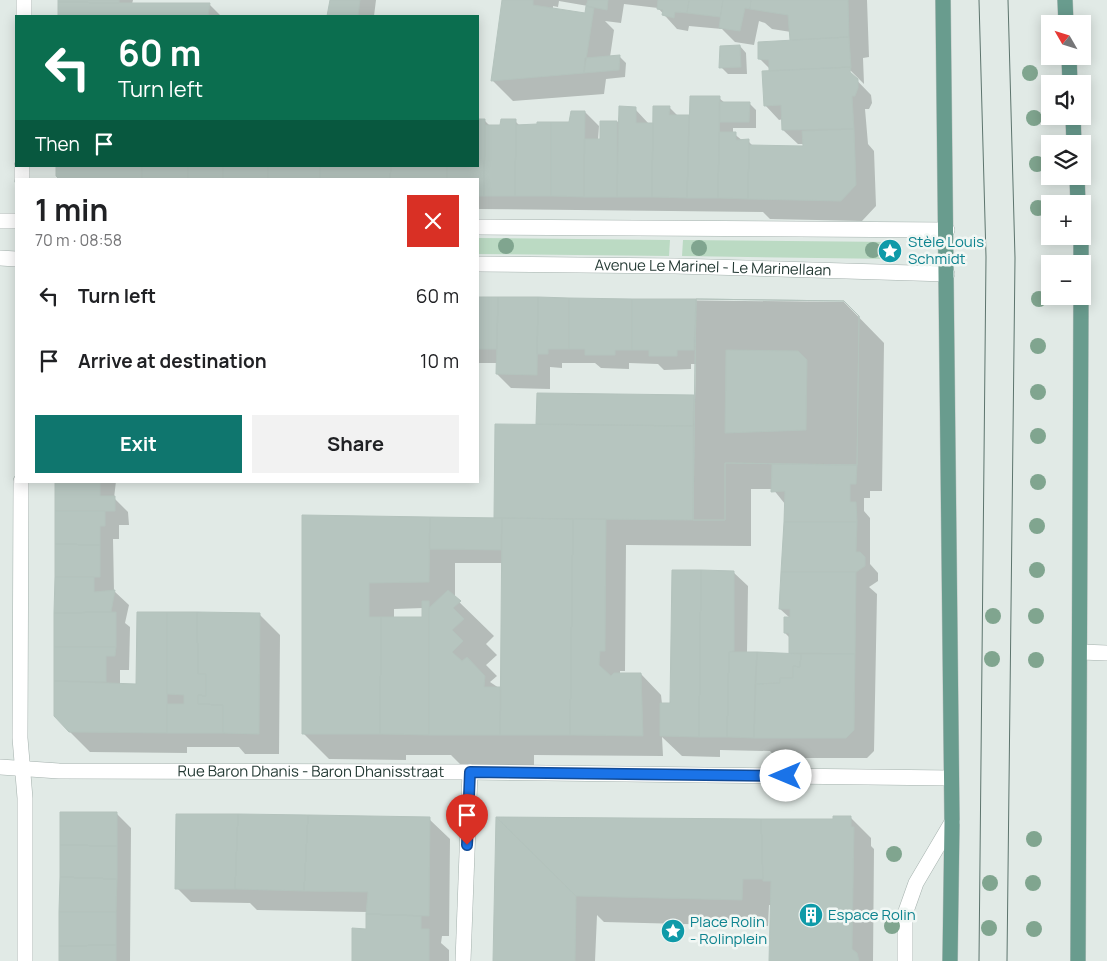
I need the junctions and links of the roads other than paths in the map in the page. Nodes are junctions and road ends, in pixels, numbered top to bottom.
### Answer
1 (24, 0) edge
2 (943, 0) edge
3 (1065, 0) edge
4 (24, 15) edge
5 (1066, 15) edge
6 (0, 221) edge
7 (15, 221) edge
8 (479, 228) edge
9 (947, 230) junction
10 (0, 258) edge
11 (15, 259) edge
12 (479, 264) edge
13 (947, 274) junction
14 (1082, 305) edge
15 (21, 483) edge
16 (1081, 652) junction
17 (1107, 653) edge
18 (0, 767) edge
19 (23, 769) junction
20 (470, 772) junction
21 (951, 778) junction
22 (952, 822) junction
23 (25, 961) edge
24 (463, 961) edge
25 (905, 961) edge
26 (950, 961) edge
27 (1078, 961) edge

1 - 4 street
2 - 9 main road
3 - 5 main road
6 - 7 street
8 - 9 street
9 - 13 main road
10 - 11 street
12 - 13 street, Avenue Le Marinel - Le Marinellaan
13 - 21 main road
14 - 16 main road
15 - 19 street
16 - 17 street
16 - 27 main road
18 - 19 street, Rue Baron Dhanis - Baron Dhanisstraat
19 - 20 street, Rue Baron Dhanis - Baron Dhanisstraat
19 - 23 street
20 - 21 street, Rue Baron Dhanis - Baron Dhanisstraat
20 - 24 street
21 - 22 main road
22 - 25 street
22 - 26 main road

